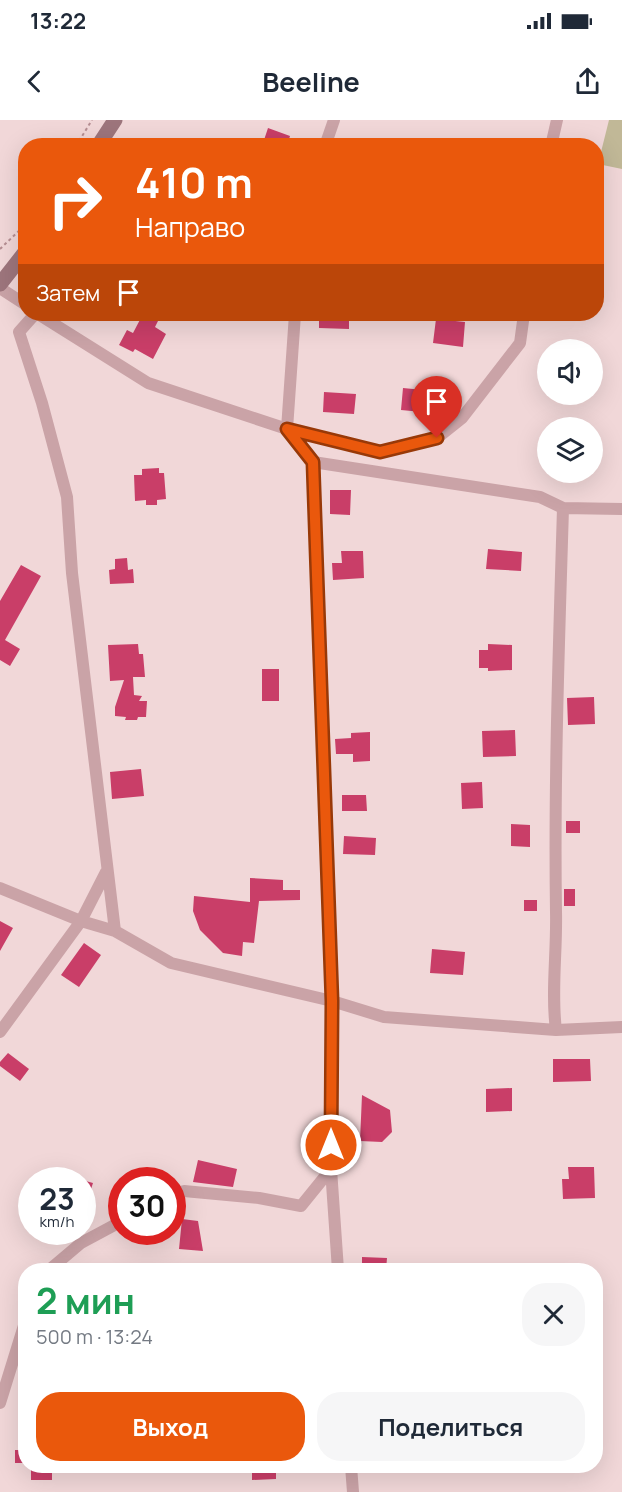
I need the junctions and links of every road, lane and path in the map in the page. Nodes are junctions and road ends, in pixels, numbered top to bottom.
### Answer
1 (92, 120) edge
2 (115, 120) edge
3 (334, 120) edge
4 (557, 120) edge
5 (81, 138) edge
6 (103, 138) edge
7 (328, 138) edge
8 (553, 138) edge
9 (18, 232) edge
10 (0, 249) edge
11 (18, 262) edge
12 (0, 286) edge
13 (18, 299) edge
14 (30, 321) edge
15 (48, 321) edge
16 (295, 321) edge
17 (523, 321) edge
18 (287, 429) junction
19 (313, 462) junction
20 (563, 508) junction
21 (622, 509) edge
22 (106, 872) junction
23 (0, 888) edge
24 (81, 921) junction
25 (115, 931) junction
26 (332, 1001) junction
27 (622, 1027) edge
28 (556, 1030) junction
29 (0, 1032) edge
30 (331, 1169) junction
31 (186, 1191) edge
32 (108, 1229) edge
33 (58, 1263) edge
34 (338, 1263) edge
35 (18, 1345) edge
36 (0, 1402) edge
37 (352, 1473) edge
38 (353, 1492) edge

1 - 5 path
2 - 6 main road
3 - 7 street
4 - 8 street
9 - 10 path
11 - 12 main road
12 - 13 street
14 - 22 street
15 - 18 street
16 - 18 street
17 - 18 street
18 - 19 street
19 - 20 street
19 - 26 street
20 - 21 street
20 - 28 street
22 - 24 street
22 - 25 street
23 - 24 street
24 - 25 street
24 - 29 street
25 - 26 street
26 - 28 street
26 - 30 street
27 - 28 street
30 - 31 street
30 - 34 street
32 - 33 street
35 - 36 street
37 - 38 street

